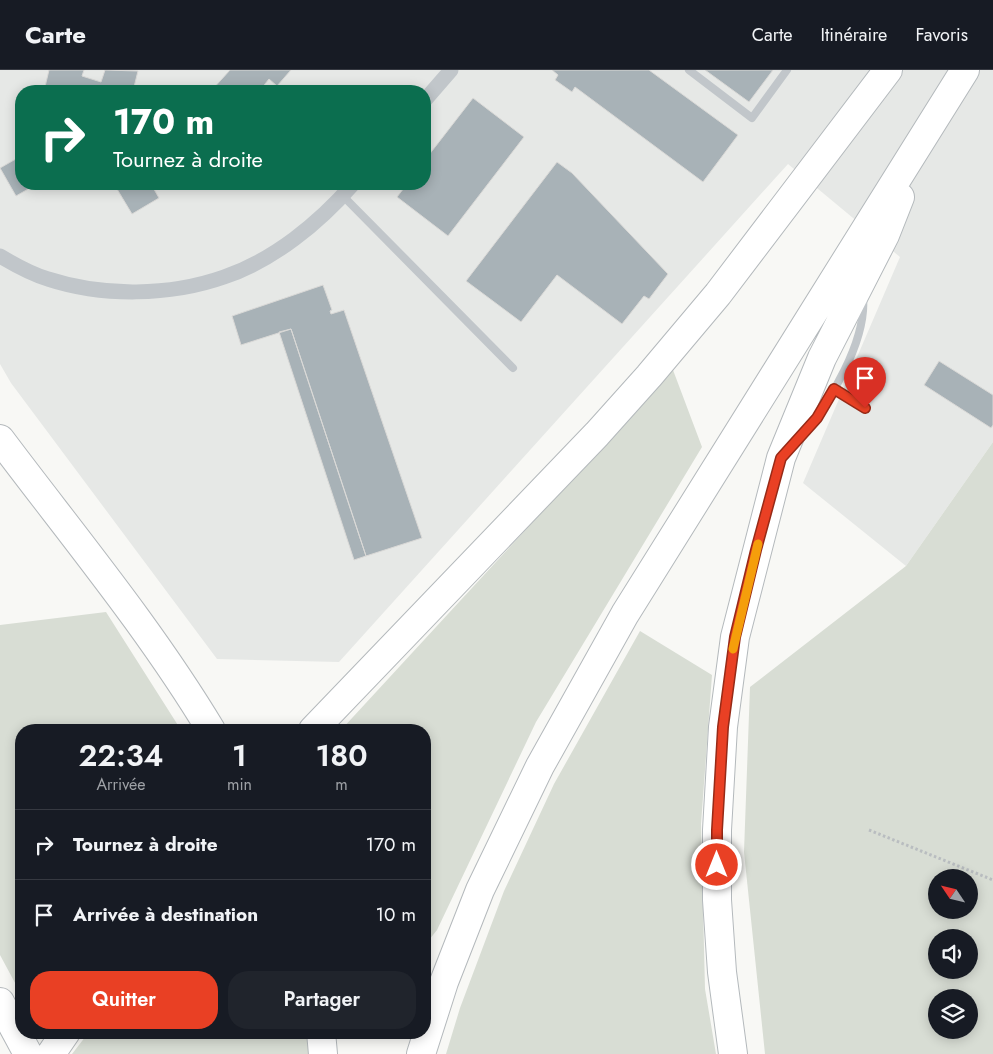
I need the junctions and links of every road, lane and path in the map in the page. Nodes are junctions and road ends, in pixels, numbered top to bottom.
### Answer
1 (451, 70) edge
2 (689, 70) edge
3 (787, 70) edge
4 (888, 70) edge
5 (965, 70) edge
6 (431, 93) edge
7 (924, 136) junction
8 (347, 190) edge
9 (349, 190) edge
10 (0, 256) edge
11 (862, 280) junction
12 (514, 368) dead end
13 (834, 389) junction
14 (865, 408) dead end
15 (0, 439) edge
16 (781, 458) junction
17 (207, 724) edge
18 (319, 724) edge
19 (870, 830) dead end
20 (993, 880) edge
21 (0, 1002) edge
22 (431, 1023) edge
23 (15, 1030) edge
24 (20, 1039) edge
25 (321, 1039) edge
26 (426, 1039) edge
27 (28, 1054) edge
28 (323, 1054) edge
29 (421, 1054) edge
30 (733, 1054) edge

1 - 6 street
2 - 3 lane
4 - 18 highway
5 - 7 highway
7 - 11 highway
7 - 22 highway
8 - 10 street
9 - 12 lane
11 - 13 lane
11 - 16 highway
13 - 14 lane
13 - 16 lane
15 - 17 highway
16 - 30 highway
19 - 20 path
21 - 23 highway
24 - 27 highway
25 - 28 highway
26 - 29 highway

